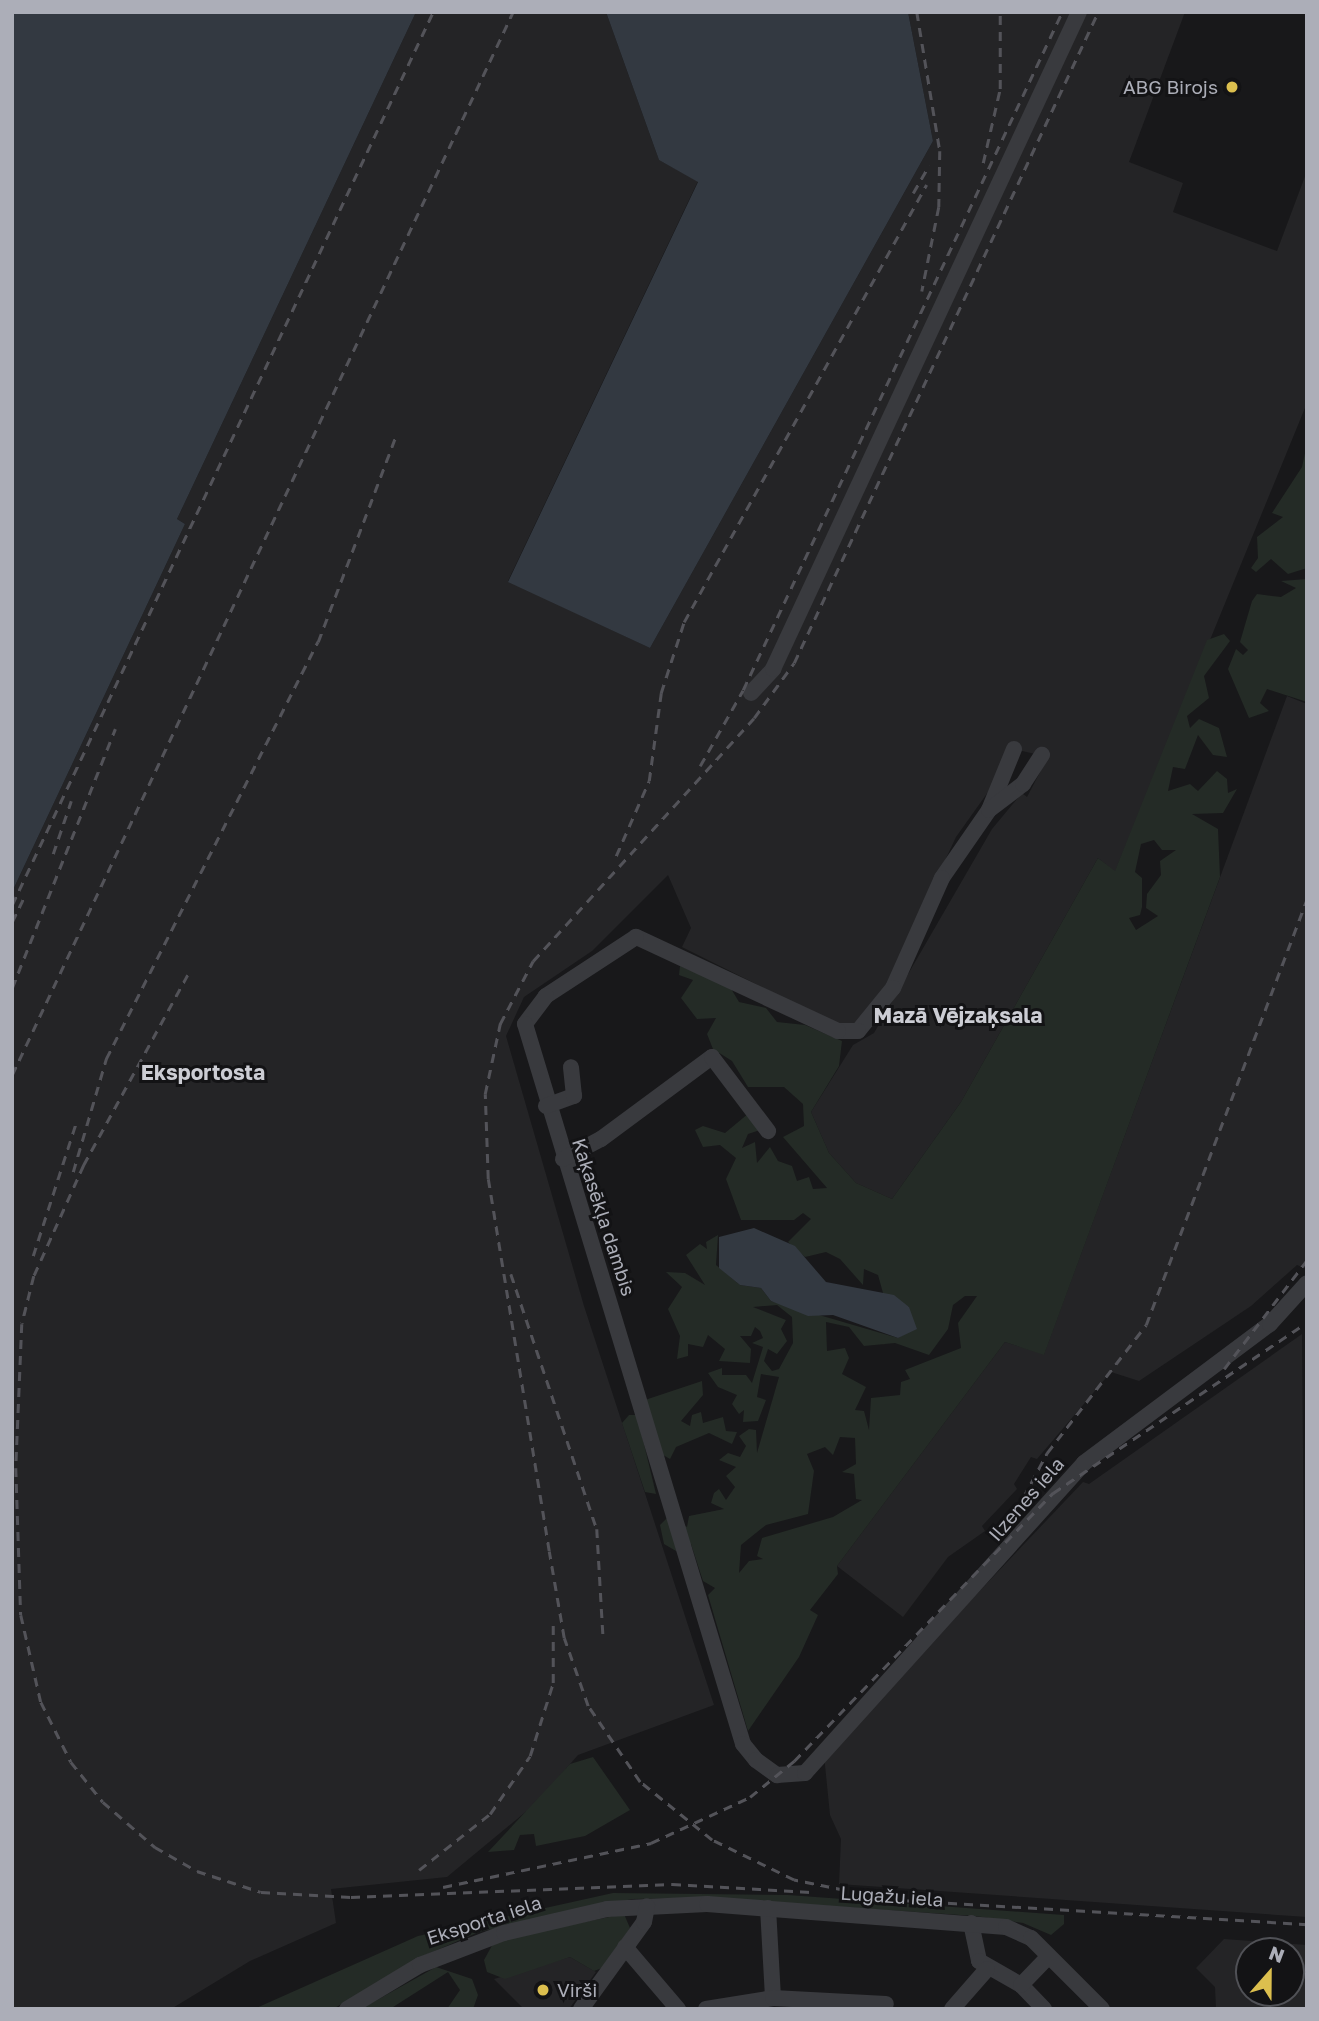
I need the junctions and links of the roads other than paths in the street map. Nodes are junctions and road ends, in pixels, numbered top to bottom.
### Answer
1 (1079, 12) edge
2 (751, 693) dead end
3 (1014, 748) dead end
4 (1042, 754) dead end
5 (989, 810) junction
6 (571, 1067) dead end
7 (546, 1106) junction
8 (768, 1131) dead end
9 (563, 1159) junction
10 (1307, 1283) edge
11 (805, 1773) joint
12 (647, 1906) junction
13 (768, 1909) junction
14 (971, 1923) junction
15 (625, 1947) junction
16 (1049, 1956) junction
17 (987, 1969) junction
18 (1021, 1985) junction
19 (773, 1998) junction
20 (886, 2004) dead end
21 (347, 2009) edge
22 (581, 2009) edge
23 (678, 2009) edge
24 (706, 2009) edge
25 (952, 2009) edge
26 (1044, 2009) edge
27 (1102, 2009) edge

1 - 2 street
3 - 5 street
4 - 5 street
5 - 7 street, Kaķasēkļa dambis
6 - 7 street
7 - 9 street, Kaķasēkļa dambis
8 - 9 street
9 - 11 street, Kaķasēkļa dambis
10 - 11 street, Ilzenes iela
12 - 13 street, Lugažu iela
12 - 15 street
12 - 21 street, Eksporta iela
13 - 14 street, Lugažu iela
13 - 19 street
14 - 16 street, Lugažu iela
14 - 17 street
15 - 22 street
15 - 23 street
16 - 18 street
16 - 27 street, Lugažu iela
17 - 18 street
17 - 25 street
18 - 26 street
19 - 20 street
19 - 24 street

